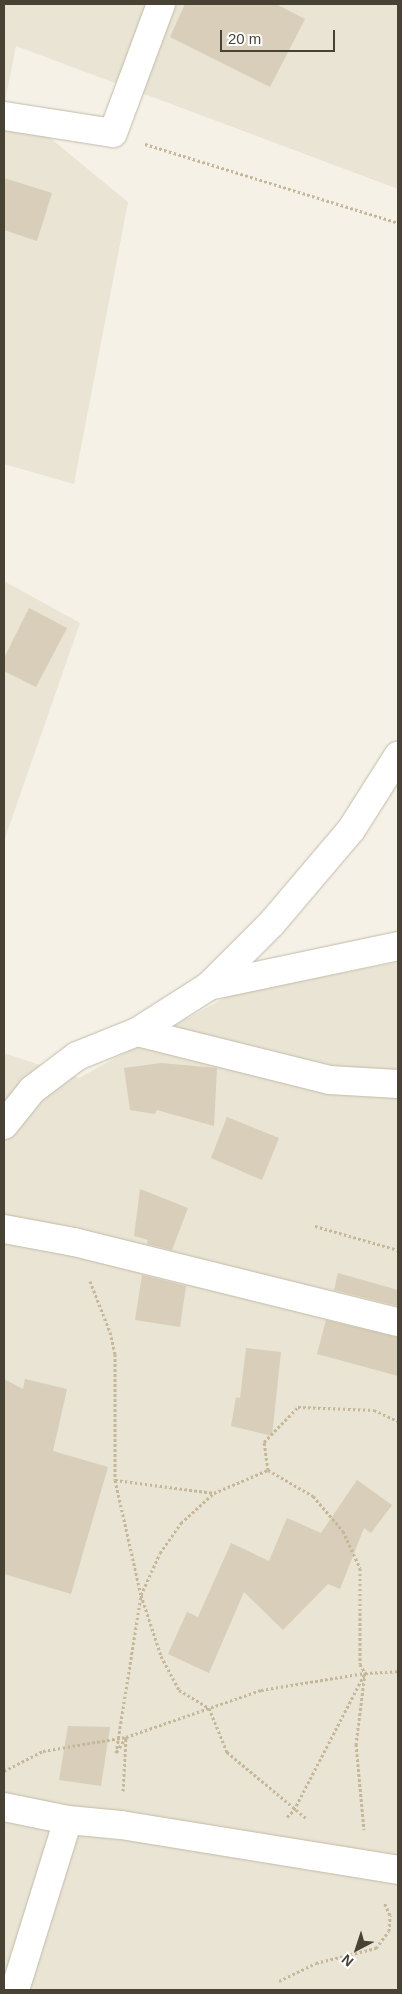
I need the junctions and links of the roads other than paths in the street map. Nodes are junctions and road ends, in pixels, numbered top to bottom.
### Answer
1 (161, 4) edge
2 (4, 116) edge
3 (398, 756) edge
4 (398, 946) edge
5 (209, 986) junction
6 (137, 1032) junction
7 (398, 1084) edge
8 (4, 1125) edge
9 (4, 1229) edge
10 (398, 1322) edge
11 (4, 1807) edge
12 (68, 1820) junction
13 (398, 1870) edge
14 (15, 1990) edge

1 - 2 street
3 - 5 street
4 - 5 street
5 - 6 street
6 - 7 street
6 - 8 street
9 - 10 street
11 - 12 street
12 - 13 street
12 - 14 street

